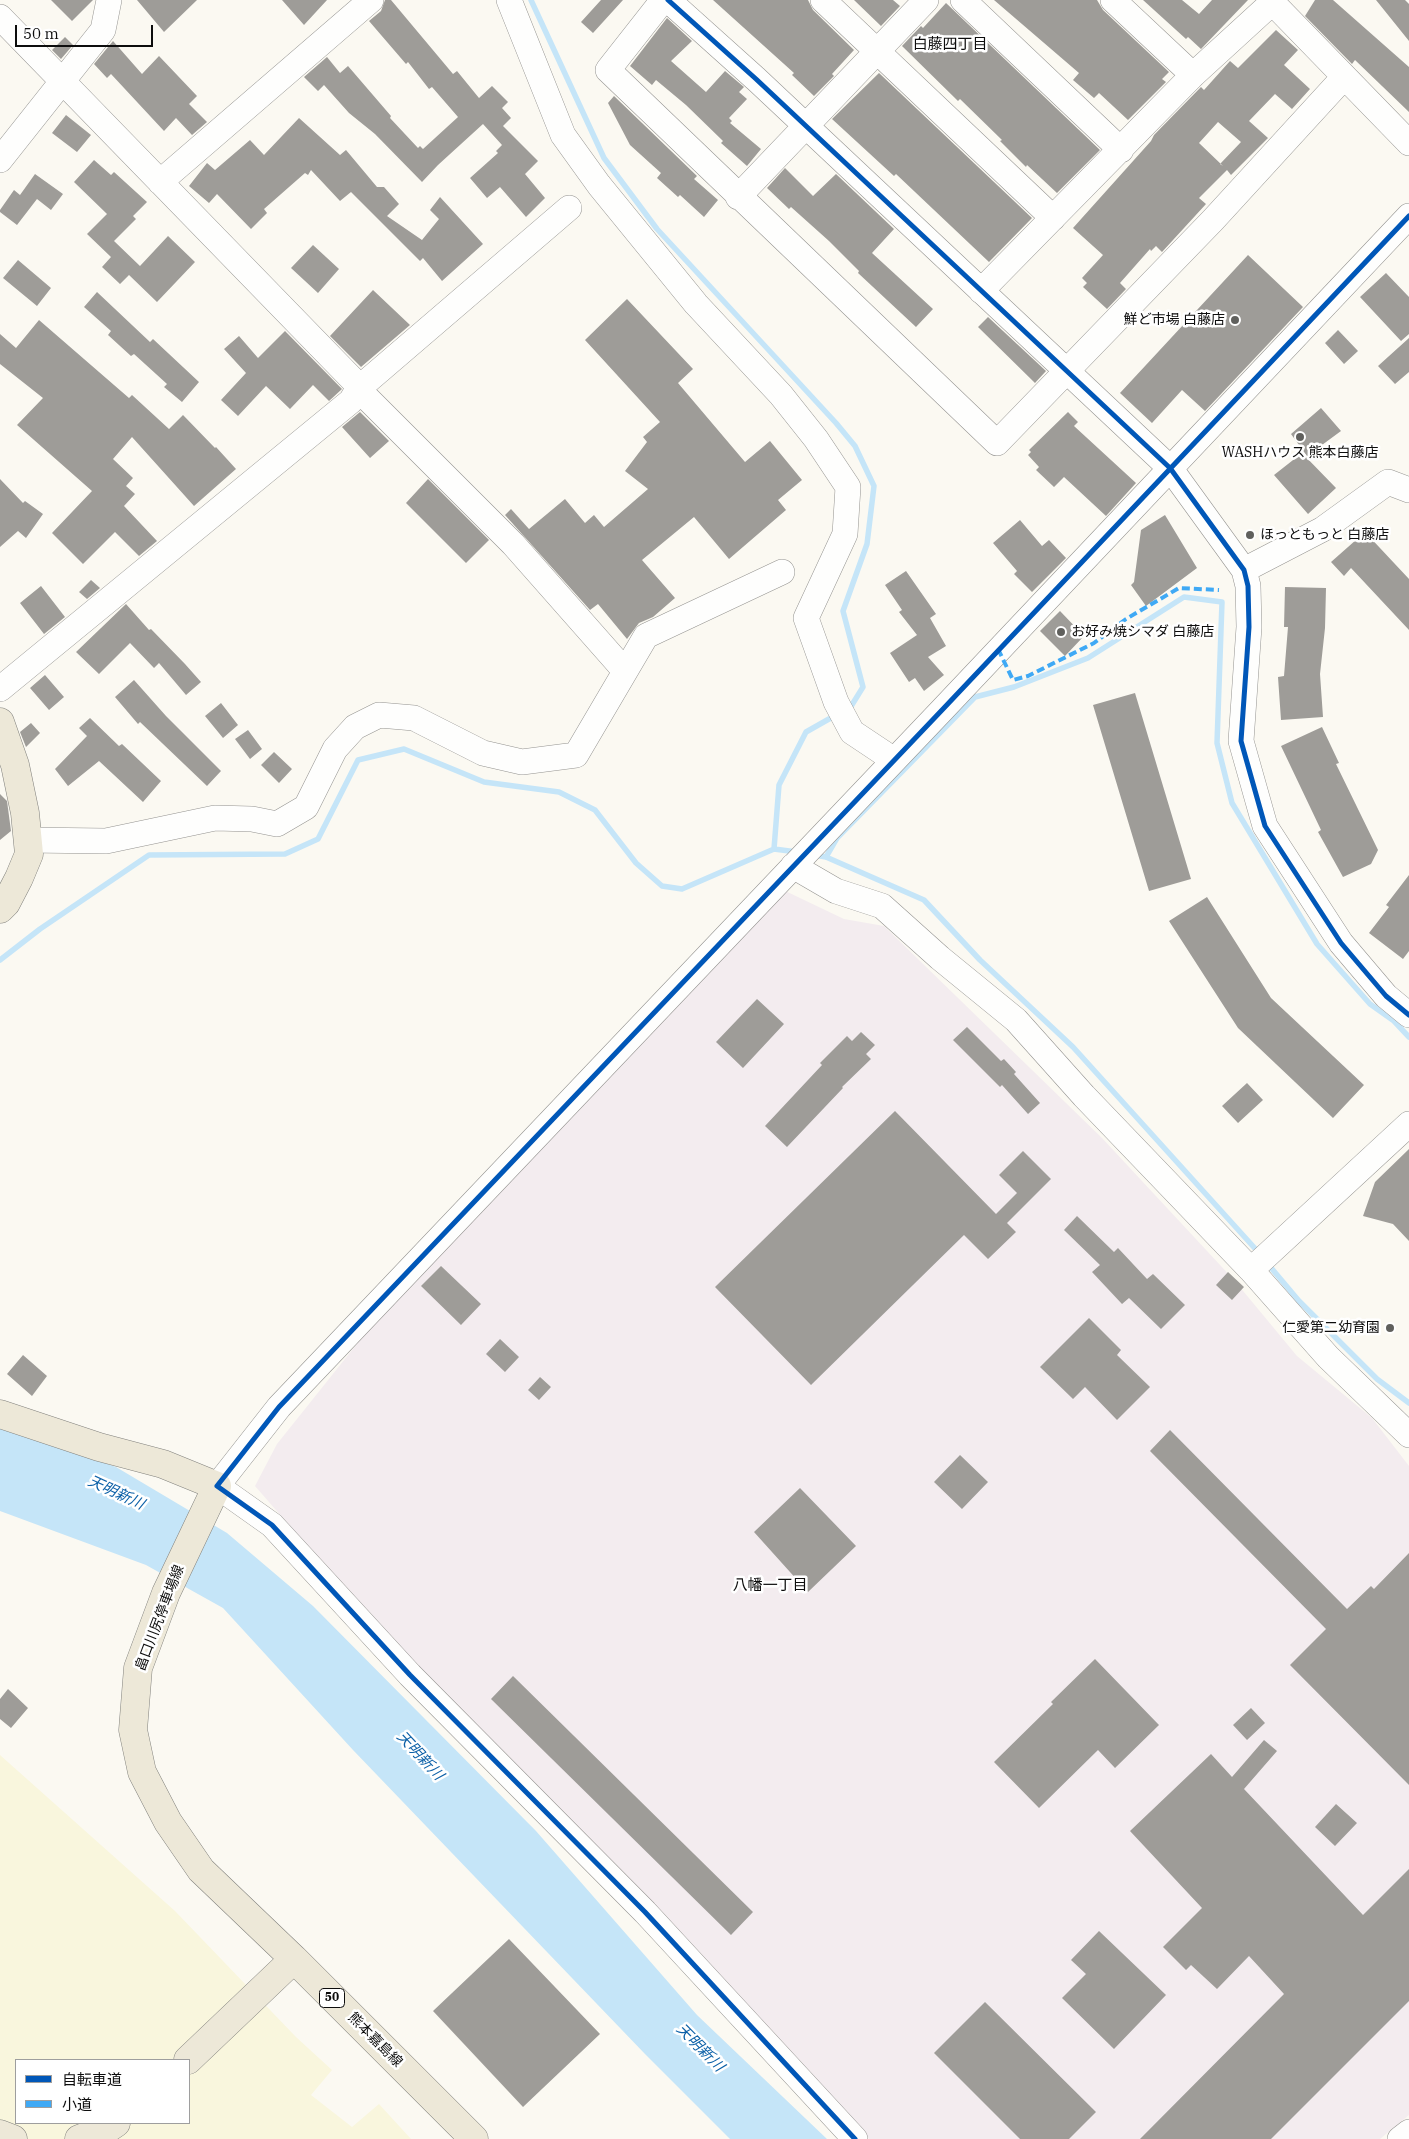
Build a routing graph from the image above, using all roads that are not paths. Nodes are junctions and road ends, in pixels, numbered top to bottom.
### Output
1 (109, 0) edge
2 (371, 0) edge
3 (509, 0) edge
4 (663, 0) edge
5 (668, 0) edge
6 (823, 0) edge
7 (926, 0) edge
8 (963, 0) edge
9 (1113, 0) edge
10 (1273, 1) edge
11 (0, 17) edge
12 (877, 50) junction
13 (1193, 75) junction
14 (1344, 77) junction
15 (63, 82) junction
16 (806, 126) junction
17 (1409, 143) edge
18 (1121, 150) junction
19 (0, 160) edge
20 (160, 182) junction
21 (738, 197) junction
22 (569, 208) dead end
23 (1409, 216) edge
24 (1053, 218) junction
25 (981, 290) junction
26 (1067, 371) junction
27 (358, 389) junction
28 (1170, 468) junction
29 (1409, 490) edge
30 (1244, 570) junction
31 (782, 572) dead end
32 (625, 671) junction
33 (0, 689) edge
34 (0, 722) edge
35 (894, 760) junction
36 (28, 840) junction
37 (793, 866) junction
38 (0, 909) edge
39 (1409, 1015) edge
40 (1409, 1124) edge
41 (1251, 1270) junction
42 (0, 1414) edge
43 (1409, 1435) edge
44 (212, 1497) junction
45 (294, 1960) junction
46 (189, 2059) edge
47 (114, 2124) edge
48 (1409, 2132) edge
49 (0, 2134) edge
50 (13, 2139) edge
51 (79, 2139) edge
52 (474, 2139) edge
53 (855, 2139) edge
54 (1400, 2139) edge

1 - 15 street
2 - 20 street
3 - 35 street
4 - 21 street
5 - 16 street
6 - 12 street
7 - 12 street
8 - 18 street
9 - 13 street
10 - 13 street
10 - 14 street
11 - 15 street
12 - 16 street
12 - 24 street
13 - 18 street
14 - 17 street
14 - 26 street
15 - 19 street
15 - 20 street
16 - 21 street
16 - 25 street
18 - 24 street
20 - 27 street
21 - 26 street
22 - 27 street
23 - 28 street
24 - 25 street
25 - 26 street
26 - 28 street
27 - 32 street
27 - 33 street
28 - 30 street
28 - 35 street
29 - 30 street
30 - 39 street
31 - 32 street
32 - 36 street
34 - 36 main road
35 - 37 street
36 - 38 main road
37 - 41 street
37 - 44 street
40 - 41 street
41 - 43 street
42 - 44 main road
44 - 45 main road, 畠口川尻停車場線
44 - 53 street
45 - 46 main road
45 - 52 main road, 熊本嘉島線 / 50
47 - 51 main road
48 - 54 street
49 - 50 main road

